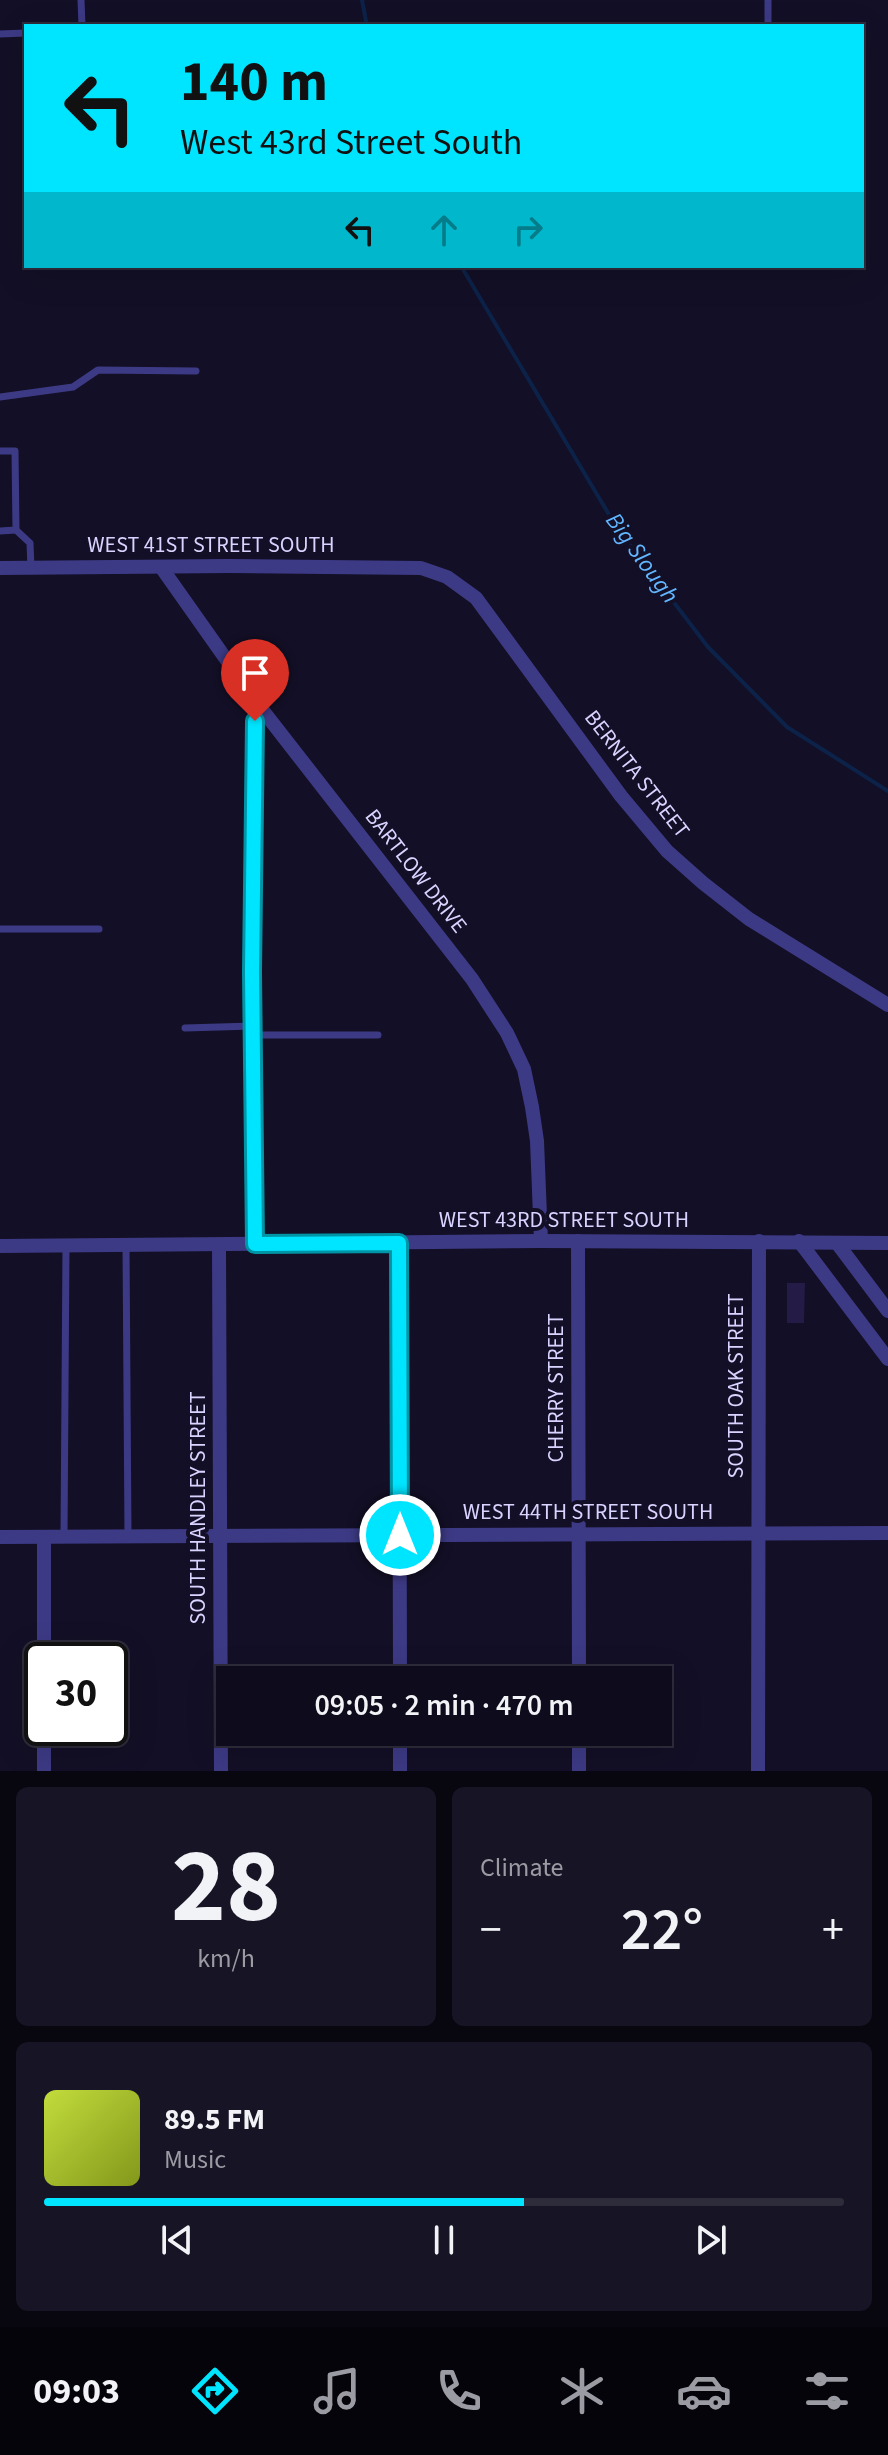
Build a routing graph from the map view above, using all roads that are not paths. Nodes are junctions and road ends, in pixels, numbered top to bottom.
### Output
1 (81, 0) edge
2 (768, 0) edge
3 (82, 24) edge
4 (768, 24) edge
5 (24, 33) edge
6 (0, 34) edge
7 (196, 371) dead end
8 (0, 397) edge
9 (0, 451) edge
10 (16, 530) junction
11 (0, 531) edge
12 (161, 567) junction
13 (0, 568) edge
14 (31, 568) junction
15 (421, 568) joint
16 (257, 703) junction
17 (0, 929) edge
18 (99, 929) dead end
19 (888, 1005) edge
20 (185, 1028) dead end
21 (253, 1031) junction
22 (378, 1035) dead end
23 (541, 1241) junction
24 (578, 1241) junction
25 (759, 1241) junction
26 (799, 1241) junction
27 (399, 1243) junction
28 (837, 1243) junction
29 (888, 1243) edge
30 (255, 1244) junction
31 (126, 1245) junction
32 (219, 1245) junction
33 (0, 1246) edge
34 (66, 1246) junction
35 (888, 1311) edge
36 (888, 1359) edge
37 (757, 1533) junction
38 (888, 1533) edge
39 (578, 1534) junction
40 (400, 1535) junction
41 (221, 1536) junction
42 (0, 1537) edge
43 (44, 1537) junction
44 (64, 1537) junction
45 (128, 1537) junction
46 (44, 1642) edge
47 (400, 1666) edge
48 (579, 1666) edge
49 (44, 1746) edge
50 (400, 1746) edge
51 (579, 1746) edge
52 (44, 1771) edge
53 (221, 1771) edge
54 (400, 1771) edge
55 (579, 1771) edge
56 (758, 1771) edge

1 - 3 lane
2 - 4 lane
5 - 6 lane
7 - 8 lane
9 - 10 lane
10 - 11 lane
10 - 14 lane
12 - 14 street, WEST 41ST STREET SOUTH
12 - 15 street, WEST 41ST STREET SOUTH
12 - 16 street, BARTLOW DRIVE
13 - 14 street, WEST 41ST STREET SOUTH
15 - 19 street, BERNITA STREET
16 - 21 street
16 - 23 street, BARTLOW DRIVE
17 - 18 lane
20 - 21 lane
21 - 22 lane
21 - 30 street
23 - 24 street, WEST 43RD STREET SOUTH
23 - 27 street, WEST 43RD STREET SOUTH
24 - 25 street, WEST 43RD STREET SOUTH
24 - 39 street, CHERRY STREET
25 - 26 street, WEST 43RD STREET SOUTH
25 - 37 street, SOUTH OAK STREET
26 - 28 street, WEST 43RD STREET SOUTH
26 - 36 street
27 - 30 street, WEST 43RD STREET SOUTH
27 - 40 street
28 - 29 street, WEST 43RD STREET SOUTH
28 - 35 street
30 - 32 street, WEST 43RD STREET SOUTH
31 - 32 street, WEST 43RD STREET SOUTH
31 - 34 street, WEST 43RD STREET SOUTH
31 - 45 lane
32 - 41 street, SOUTH HANDLEY STREET
33 - 34 street, WEST 43RD STREET SOUTH
34 - 44 lane
37 - 38 street, WEST 44TH STREET SOUTH
37 - 39 street, WEST 44TH STREET SOUTH
37 - 56 street, SOUTH OAK STREET
39 - 40 street, WEST 44TH STREET SOUTH
39 - 48 street, CHERRY STREET
40 - 41 street, WEST 44TH STREET SOUTH
40 - 47 street
41 - 45 street, WEST 44TH STREET SOUTH
41 - 53 street, SOUTH HANDLEY STREET
42 - 43 street, WEST 44TH STREET SOUTH
43 - 44 street, WEST 44TH STREET SOUTH
43 - 46 street
44 - 45 street, WEST 44TH STREET SOUTH
49 - 52 street
50 - 54 street
51 - 55 street

